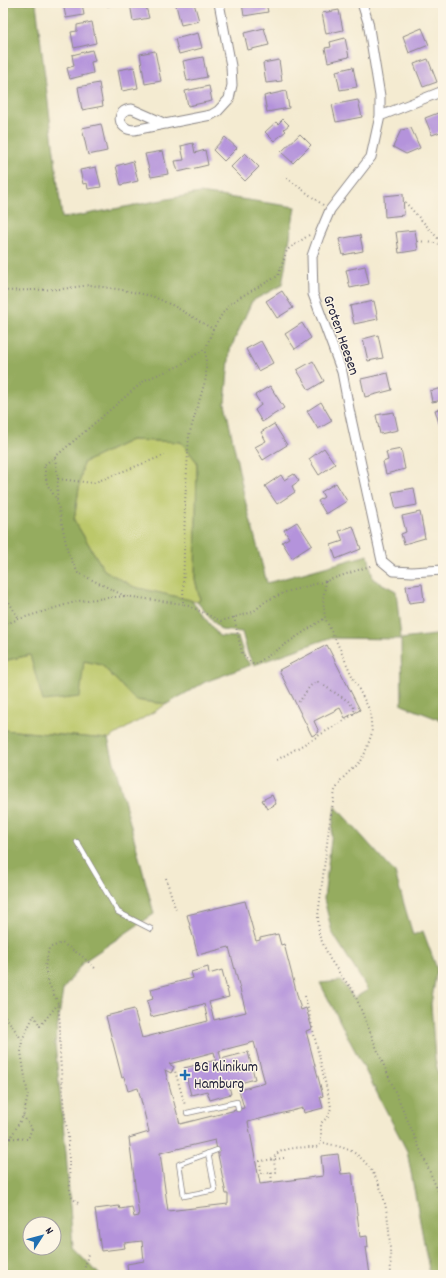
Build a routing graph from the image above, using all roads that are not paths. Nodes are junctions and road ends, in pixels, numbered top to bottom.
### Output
1 (219, 3) edge
2 (362, 3) edge
3 (443, 91) edge
4 (380, 116) junction
5 (166, 124) dead end
6 (443, 570) edge
7 (77, 842) dead end
8 (151, 929) dead end
9 (238, 1109) dead end
10 (187, 1113) road end
11 (217, 1150) dead end
12 (208, 1153) junction

1 - 5 street
2 - 4 street, Groten Heesen
3 - 4 street
4 - 6 street, Groten Heesen
7 - 8 lane
9 - 10 lane
11 - 12 lane
12 - 12 lane

